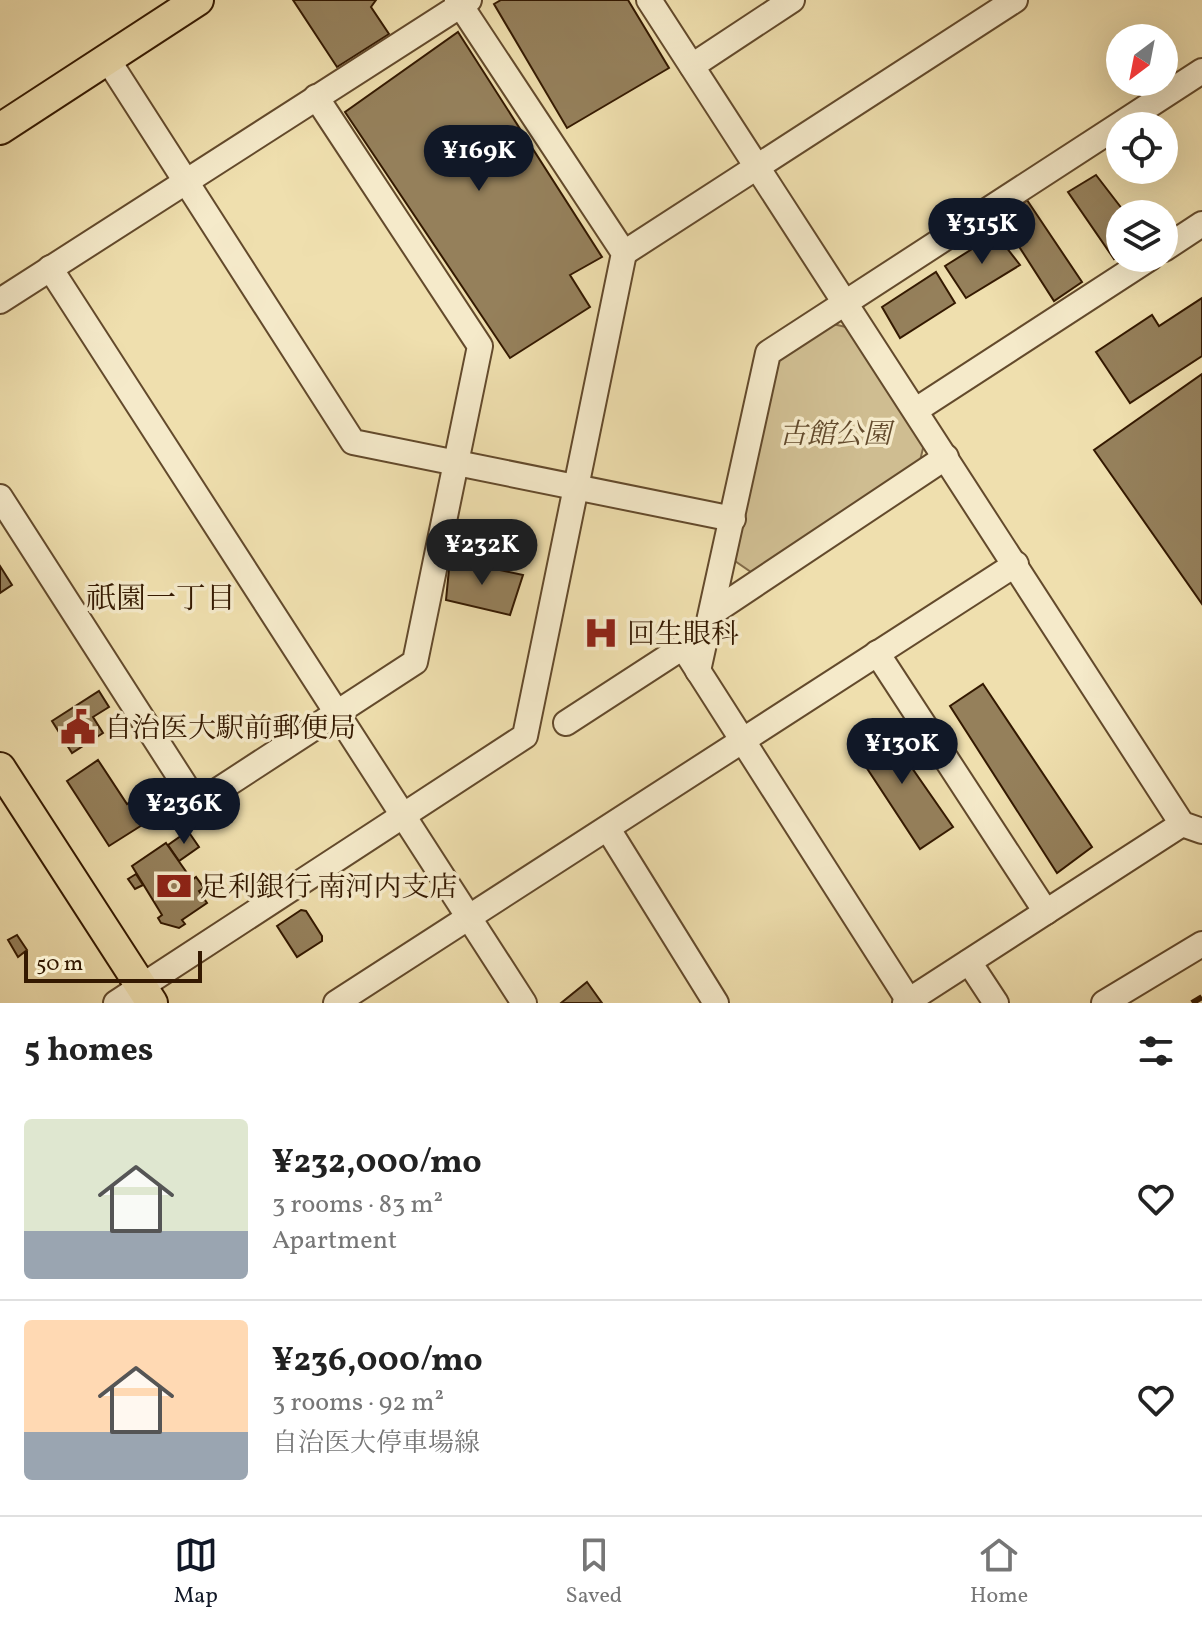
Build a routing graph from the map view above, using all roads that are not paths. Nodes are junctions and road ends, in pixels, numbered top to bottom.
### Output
1 (198, 0) edge
2 (649, 0) edge
3 (792, 0) edge
4 (1015, 0) edge
5 (462, 2) edge
6 (108, 60) junction
7 (692, 66) junction
8 (1202, 71) edge
9 (316, 97) junction
10 (0, 129) edge
11 (758, 167) junction
12 (185, 183) junction
13 (1202, 224) edge
14 (1178, 240) edge
15 (624, 253) junction
16 (50, 268) junction
17 (1128, 272) edge
18 (0, 301) edge
19 (846, 302) junction
20 (916, 410) junction
21 (946, 457) junction
22 (455, 465) junction
23 (575, 488) junction
24 (0, 497) edge
25 (733, 519) junction
26 (1016, 564) junction
27 (712, 613) junction
28 (877, 653) junction
29 (698, 671) junction
30 (337, 713) junction
31 (566, 723) dead end
32 (741, 741) junction
33 (0, 768) edge
34 (403, 816) junction
35 (1192, 828) edge
36 (608, 829) junction
37 (1046, 912) junction
38 (468, 917) junction
39 (1202, 944) edge
40 (969, 962) junction
41 (146, 995) edge
42 (907, 1002) edge
43 (116, 1003) edge
44 (336, 1003) edge
45 (524, 1003) edge
46 (716, 1003) edge
47 (996, 1003) edge
48 (1104, 1003) edge

1 - 6 main road
2 - 7 street
3 - 7 street
4 - 11 street
5 - 9 street
5 - 15 street
6 - 10 main road
6 - 12 street
7 - 11 street
8 - 19 street
9 - 12 street
9 - 22 street
11 - 15 street
11 - 19 street
12 - 16 street
12 - 22 street
13 - 14 street
15 - 23 street
16 - 18 street
16 - 30 street
17 - 20 street
19 - 20 street
19 - 25 street
20 - 21 street
21 - 26 street
21 - 27 street
22 - 23 street
22 - 30 street
23 - 25 street
23 - 34 street
24 - 30 street
25 - 27 street
26 - 28 street
26 - 35 street
27 - 29 street
28 - 32 street
28 - 37 street
29 - 31 street
29 - 32 street
30 - 34 street
32 - 36 street
32 - 42 street
33 - 41 main road
34 - 38 street
34 - 41 street
35 - 37 street
36 - 38 street
36 - 46 street
37 - 40 street
38 - 44 street
38 - 45 street
39 - 48 street
40 - 42 street
40 - 47 street
41 - 43 street

